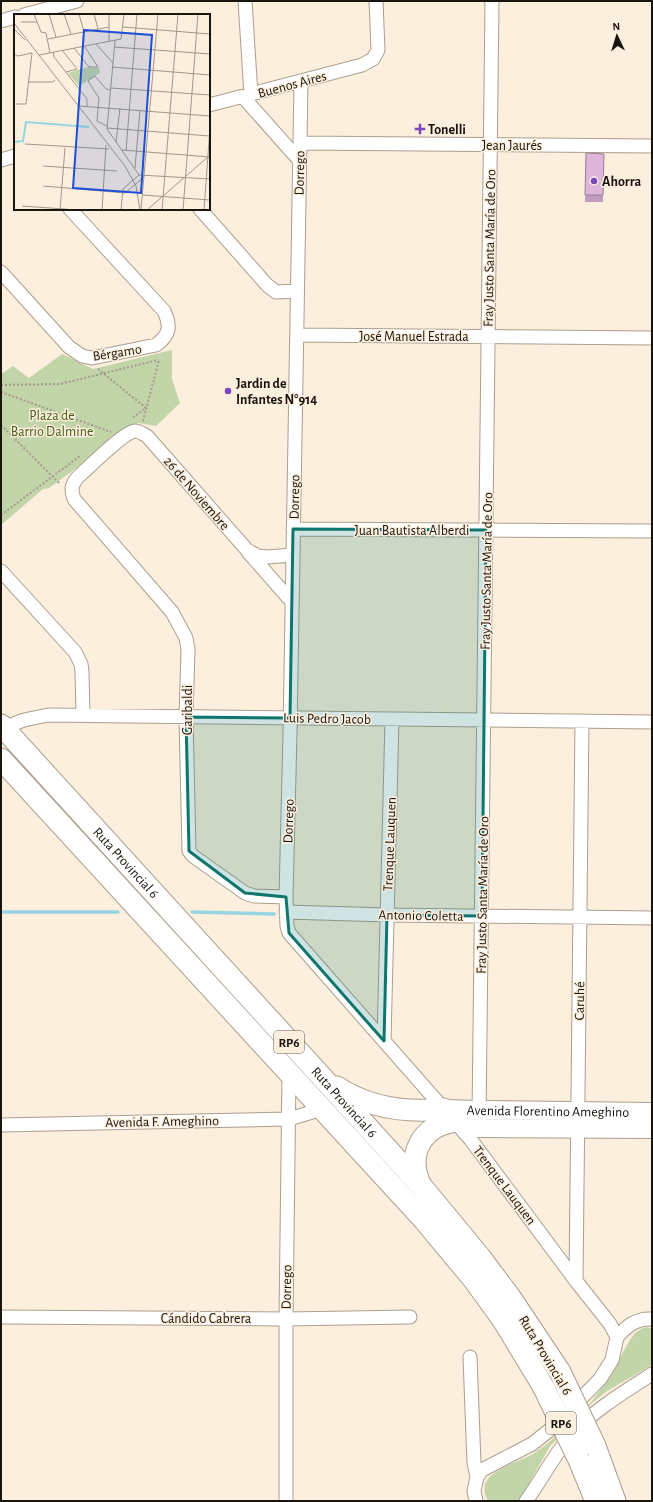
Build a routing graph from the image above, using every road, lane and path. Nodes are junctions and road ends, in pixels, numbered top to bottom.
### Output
1 (76, 1) edge
2 (245, 1) edge
3 (376, 1) edge
4 (492, 1) edge
5 (28, 14) edge
6 (14, 17) edge
7 (1, 21) edge
8 (301, 82) junction
9 (247, 96) junction
10 (210, 105) edge
11 (300, 143) junction
12 (491, 145) junction
13 (652, 146) edge
14 (14, 156) edge
15 (1, 160) edge
16 (300, 161) junction
17 (71, 210) edge
18 (201, 210) edge
19 (1, 272) edge
20 (297, 291) junction
21 (297, 335) junction
22 (488, 337) junction
23 (652, 338) edge
24 (164, 339) junction
25 (82, 356) junction
26 (158, 360) junction
27 (104, 374) junction
28 (1, 385) edge
29 (1, 392) edge
30 (146, 408) junction
31 (1, 425) edge
32 (143, 434) junction
33 (106, 437) dead end
34 (82, 454) dead end
35 (53, 476) junction
36 (74, 499) junction
37 (1, 515) edge
38 (293, 529) junction
39 (486, 530) junction
40 (652, 531) edge
41 (246, 550) junction
42 (292, 555) junction
43 (1, 571) edge
44 (292, 602) junction
45 (83, 716) junction
46 (186, 717) junction
47 (290, 718) junction
48 (392, 719) junction
49 (484, 720) junction
50 (582, 721) junction
51 (652, 722) edge
52 (2, 726) edge
53 (1, 759) edge
54 (286, 897) junction
55 (286, 912) junction
56 (387, 915) junction
57 (482, 916) junction
58 (580, 917) junction
59 (652, 918) edge
60 (384, 1041) junction
61 (289, 1074) junction
62 (320, 1076) junction
63 (322, 1109) junction
64 (652, 1112) edge
65 (449, 1115) junction
66 (289, 1119) junction
67 (578, 1120) junction
68 (1, 1125) edge
69 (476, 1126) junction
70 (652, 1129) edge
71 (423, 1188) junction
72 (576, 1281) junction
73 (1, 1317) edge
74 (410, 1317) dead end
75 (286, 1319) junction
76 (652, 1319) edge
77 (617, 1337) junction
78 (470, 1356) dead end
79 (652, 1374) edge
80 (477, 1478) junction
81 (286, 1501) edge
82 (476, 1501) edge
83 (526, 1501) edge
84 (596, 1501) edge
85 (616, 1501) edge

1 - 5 street
2 - 9 street
3 - 8 street, Buenos Aires
4 - 12 street, Fray Justo Santa María de Oro
6 - 7 street
8 - 9 street, Buenos Aires
8 - 11 street, Dorrego
9 - 10 street, Buenos Aires
9 - 16 street
11 - 12 street, Jean Jaurés
11 - 16 street, Dorrego
12 - 13 street, Jean Jaurés
12 - 22 street, Fray Justo Santa María de Oro
14 - 15 street
16 - 20 street, Dorrego
17 - 24 street
18 - 20 street
19 - 25 street, Bérgamo
20 - 21 street, Dorrego
21 - 22 street, José Manuel Estrada
21 - 38 street, Dorrego
22 - 23 street, José Manuel Estrada
22 - 39 street, Fray Justo Santa María de Oro
24 - 25 street, Bérgamo
24 - 26 path
25 - 27 path
26 - 27 path
26 - 30 path
27 - 28 path
27 - 30 path
29 - 33 path
30 - 32 path
31 - 35 path
32 - 36 street
32 - 41 street, 26 de Noviembre
34 - 35 path
35 - 36 path
35 - 37 path
36 - 46 street, Garibaldi
38 - 39 street, Juan Bautista Alberdi
38 - 42 street, Dorrego
39 - 40 street, Juan Bautista Alberdi
39 - 49 street, Fray Justo Santa María de Oro
41 - 42 street, 26 de Noviembre
41 - 44 street, 26 de Noviembre
42 - 44 street, Dorrego
43 - 45 street
44 - 47 street, Dorrego
45 - 46 street, Luis Pedro Jacob
45 - 52 street, Luis Pedro Jacob
46 - 47 street, Luis Pedro Jacob
46 - 54 street, Garibaldi
47 - 48 street, Luis Pedro Jacob
47 - 54 street, Dorrego
48 - 49 street, Luis Pedro Jacob
48 - 56 street, Trenque Lauquen
49 - 50 street, Luis Pedro Jacob
49 - 57 street, Fray Justo Santa María de Oro
50 - 51 street, Luis Pedro Jacob
50 - 58 street, Caruhé
52 - 62 highway, Ruta Provincial 6 / RP6
53 - 61 highway, Ruta Provincial 6 / RP6
54 - 55 street, Dorrego
55 - 56 street, Antonio Coletta
55 - 60 street, Trenque Lauquen
56 - 57 street, Antonio Coletta
56 - 60 street, Trenque Lauquen
57 - 58 street, Antonio Coletta
57 - 69 street, Fray Justo Santa María de Oro
58 - 59 street, Antonio Coletta
58 - 67 street, Caruhé
60 - 65 street, Trenque Lauquen
61 - 63 highway, Ruta Provincial 6 / RP6
61 - 66 street, Dorrego
62 - 65 highway
62 - 71 highway, Ruta Provincial 6 / RP6
63 - 66 street, Avenida F. Ameghino
63 - 84 highway, Ruta Provincial 6 / RP6, bridge
64 - 67 main road, Avenida Florentino Ameghino
65 - 69 main road, Avenida Florentino Ameghino
65 - 69 street, Trenque Lauquen
65 - 71 highway
66 - 68 street, Avenida F. Ameghino
66 - 75 street, Dorrego
67 - 69 main road, Avenida Florentino Ameghino
67 - 70 main road, Avenida Florentino Ameghino
67 - 72 street, Caruhé
69 - 72 street, Trenque Lauquen
71 - 85 highway, Ruta Provincial 6 / RP6, bridge
72 - 77 street, Trenque Lauquen
73 - 75 street, Cándido Cabrera
74 - 75 street, Cándido Cabrera
75 - 81 street, Dorrego
76 - 77 street
77 - 80 street
78 - 80 street
79 - 83 street
80 - 82 street

